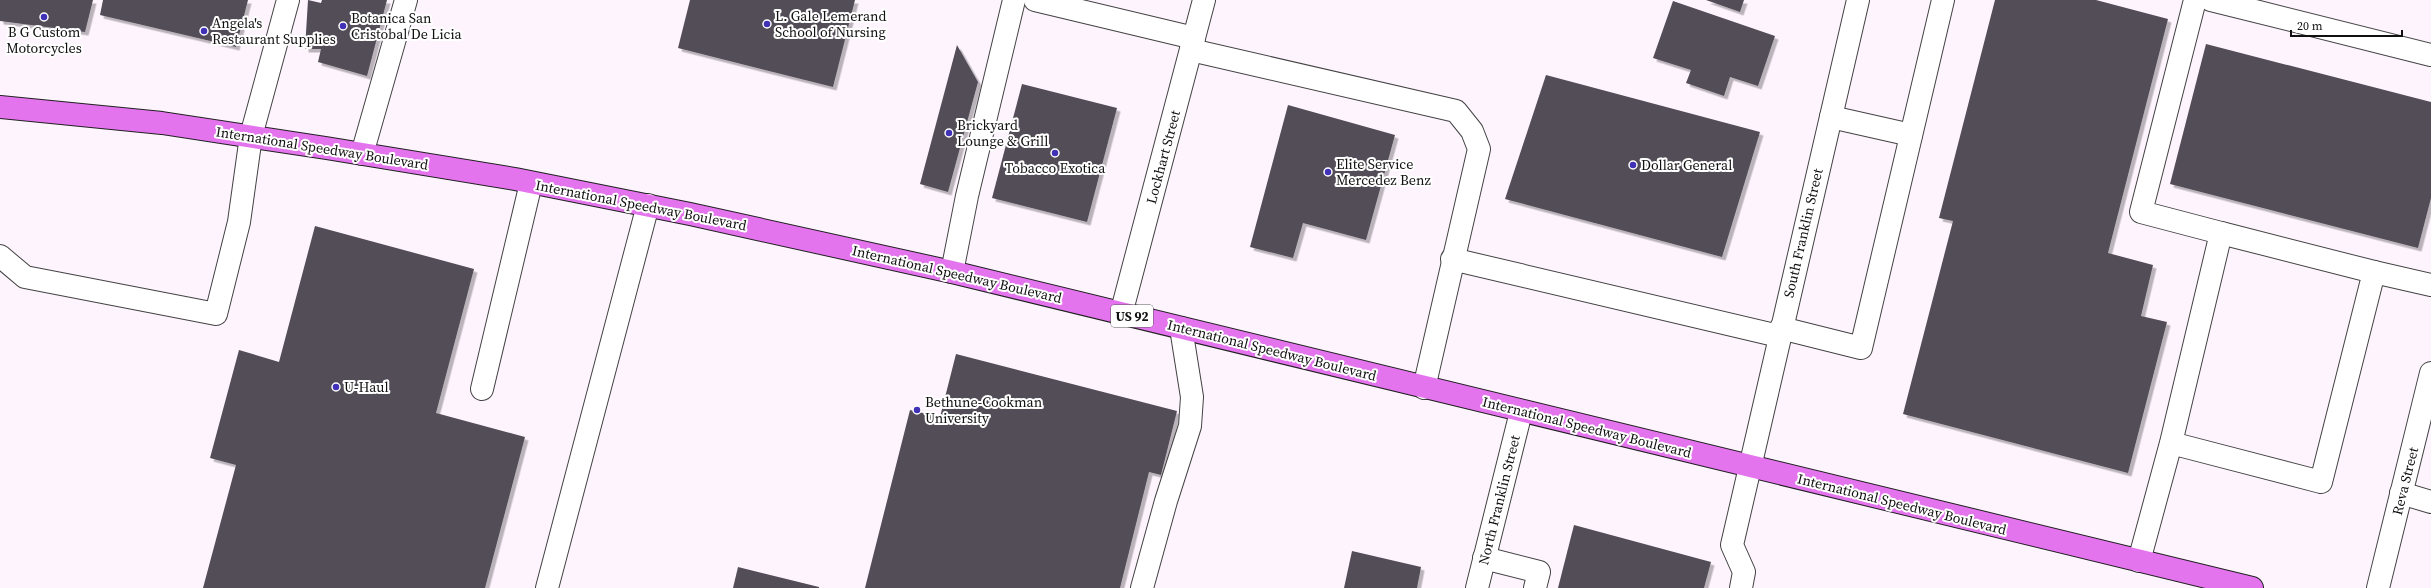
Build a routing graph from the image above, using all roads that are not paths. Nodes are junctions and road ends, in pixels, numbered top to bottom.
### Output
1 (288, 0) edge
2 (406, 0) edge
3 (1014, 0) edge
4 (1035, 0) edge
5 (1204, 0) edge
6 (1858, 0) edge
7 (1943, 0) edge
8 (2195, 0) edge
9 (2211, 0) edge
10 (1193, 44) junction
11 (2431, 55) edge
12 (0, 107) edge
13 (1831, 117) junction
14 (1911, 134) junction
15 (251, 136) junction
16 (362, 154) junction
17 (531, 183) junction
18 (648, 205) junction
19 (2221, 233) junction
20 (0, 258) edge
21 (1452, 258) junction
22 (952, 272) junction
23 (2374, 272) junction
24 (2431, 285) edge
25 (1121, 314) junction
26 (1181, 328) junction
27 (1780, 332) junction
28 (2431, 373) edge
29 (1424, 388) junction
30 (482, 389) dead end
31 (1521, 412) junction
32 (2171, 443) junction
33 (1748, 467) junction
34 (2401, 493) junction
35 (2431, 502) edge
36 (1484, 558) junction
37 (2139, 561) junction
38 (1743, 580) edge
39 (547, 588) edge
40 (1142, 588) edge
41 (1477, 588) edge
42 (1535, 588) edge
43 (2252, 588) edge
44 (2378, 588) edge

1 - 15 street
2 - 16 street
3 - 22 street
4 - 10 street
5 - 10 street, Lockhart Street
6 - 13 street, South Franklin Street
7 - 14 street
8 - 19 street
9 - 11 street
10 - 21 street
10 - 25 street, Lockhart Street
12 - 15 main road, International Speedway Boulevard / US 92
13 - 14 street
13 - 27 street, South Franklin Street
14 - 27 street
15 - 16 main road, International Speedway Boulevard / US 92
15 - 20 street
16 - 17 main road, International Speedway Boulevard / US 92
17 - 18 main road, International Speedway Boulevard / US 92
17 - 30 street
18 - 22 main road, International Speedway Boulevard / US 92
18 - 39 street
19 - 23 street
19 - 32 street
21 - 27 street
21 - 29 street
22 - 25 main road, International Speedway Boulevard / US 92
23 - 24 street
23 - 32 street
25 - 26 main road, International Speedway Boulevard / US 92
26 - 29 main road, International Speedway Boulevard / US 92
26 - 40 street
27 - 33 street, South Franklin Street
28 - 34 street, Reva Street
29 - 31 main road, International Speedway Boulevard / US 92
31 - 33 main road, International Speedway Boulevard / US 92
31 - 36 street, North Franklin Street
32 - 37 street
33 - 37 main road, International Speedway Boulevard / US 92
33 - 38 street, South Franklin Street
34 - 35 street
34 - 44 street, Reva Street
36 - 41 street, North Franklin Street
36 - 42 street
37 - 43 main road, International Speedway Boulevard / US 92

